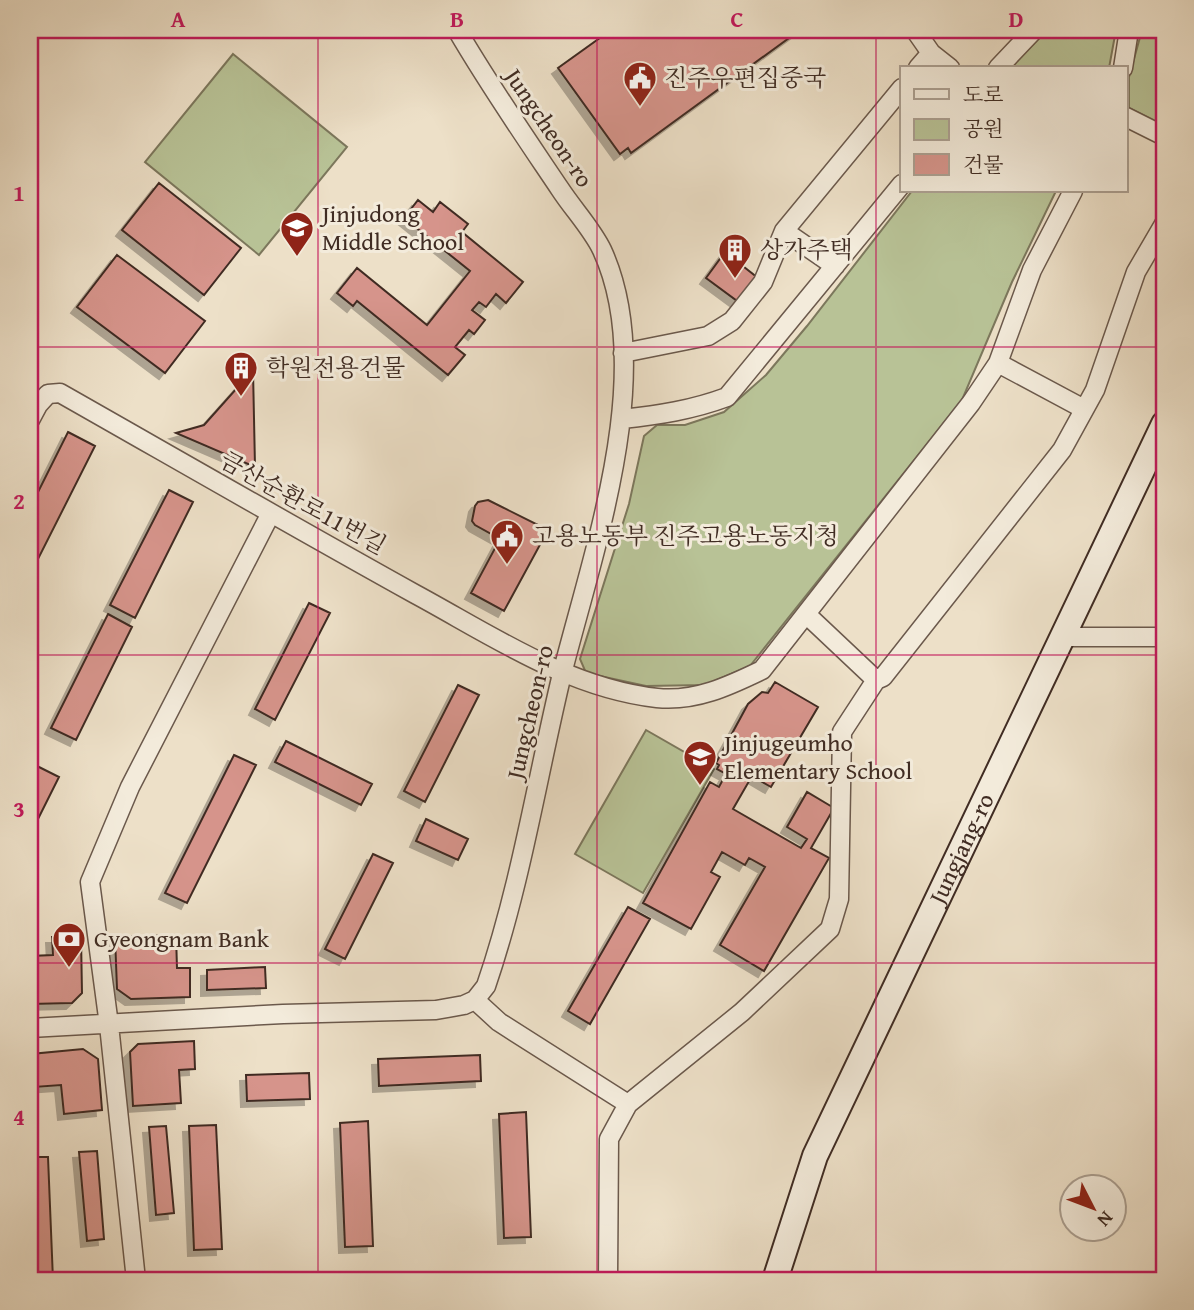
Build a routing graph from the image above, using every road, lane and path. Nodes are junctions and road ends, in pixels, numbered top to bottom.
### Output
1 (457, 30) edge
2 (915, 30) edge
3 (1034, 30) edge
4 (1129, 30) edge
5 (931, 53) junction
6 (920, 66) edge
7 (947, 66) edge
8 (1000, 66) edge
9 (1123, 66) edge
10 (900, 90) edge
11 (1128, 118) edge
12 (1164, 136) edge
13 (900, 186) edge
14 (1072, 192) edge
15 (1164, 224) edge
16 (784, 230) junction
17 (835, 267) junction
18 (623, 353) junction
19 (998, 363) junction
20 (1084, 409) junction
21 (622, 419) junction
22 (30, 420) edge
23 (1164, 424) edge
24 (271, 513) junction
25 (806, 614) junction
26 (1061, 637) junction
27 (1164, 637) edge
28 (562, 674) junction
29 (876, 680) junction
30 (475, 1000) junction
31 (109, 1024) junction
32 (30, 1028) edge
33 (628, 1104) junction
34 (136, 1280) edge
35 (608, 1280) edge
36 (775, 1280) edge

1 - 18 street, Jungcheon-ro
2 - 5 street
3 - 8 street
4 - 9 street
5 - 6 street
5 - 7 street
10 - 16 street
11 - 12 street
13 - 17 street
14 - 19 street, 금산순환로11번길
15 - 20 street
16 - 17 street
16 - 18 street
17 - 21 street
18 - 21 street, Jungcheon-ro
19 - 20 street
19 - 25 street, 금산순환로11번길
20 - 29 street
21 - 28 street, Jungcheon-ro
22 - 24 street, 금산순환로11번길
23 - 26 street, Jungjang-ro
24 - 28 street, 금산순환로11번길
24 - 31 street
25 - 28 street, 금산순환로11번길
25 - 29 street
26 - 27 street
26 - 36 street, Jungjang-ro
28 - 30 street, Jungcheon-ro
29 - 33 street
30 - 31 street
30 - 33 street
31 - 32 street
31 - 34 street
33 - 35 street

